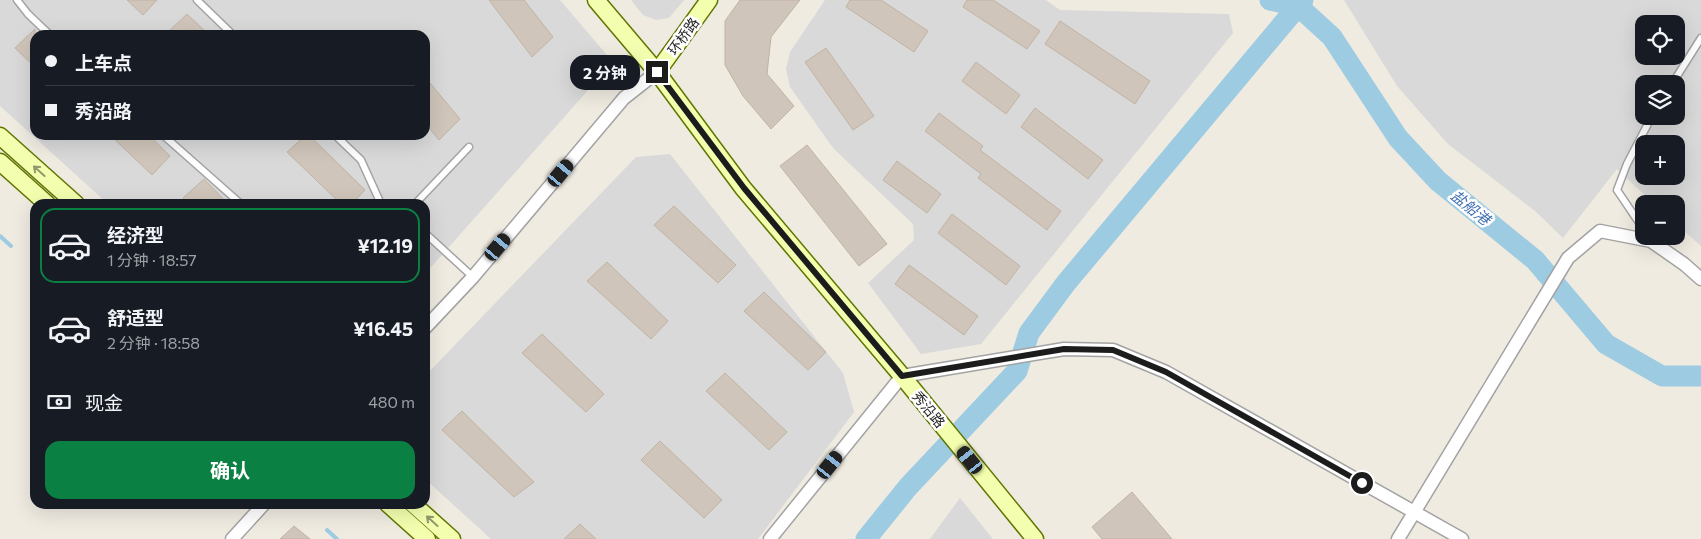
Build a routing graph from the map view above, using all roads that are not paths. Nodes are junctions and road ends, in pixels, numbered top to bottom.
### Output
1 (17, 0) edge
2 (197, 0) edge
3 (596, 0) edge
4 (708, 0) edge
5 (45, 30) edge
6 (228, 30) edge
7 (1701, 38) edge
8 (657, 72) junction
9 (1678, 75) edge
10 (1647, 125) edge
11 (0, 136) edge
12 (169, 140) edge
13 (340, 140) edge
14 (470, 147) dead end
15 (0, 162) edge
16 (41, 199) edge
17 (70, 199) edge
18 (234, 199) edge
19 (379, 199) edge
20 (420, 199) edge
21 (1635, 218) edge
22 (1635, 235) edge
23 (430, 238) edge
24 (1659, 245) edge
25 (473, 277) junction
26 (1701, 279) edge
27 (430, 323) edge
28 (902, 376) junction
29 (259, 509) edge
30 (394, 509) edge
31 (419, 509) edge
32 (1412, 512) junction
33 (232, 539) edge
34 (427, 539) edge
35 (452, 539) edge
36 (770, 539) edge
37 (1035, 539) edge
38 (1398, 539) edge
39 (1462, 539) edge

1 - 5 lane
2 - 6 lane
3 - 8 main road, 秀沿路
4 - 8 main road, 环桥路
7 - 9 lane
8 - 25 street
8 - 28 main road, 秀沿路
10 - 21 lane
17 -> 11 main road
12 - 18 lane
13 - 19 lane
14 - 20 lane
15 - 16 main road
22 - 32 street
23 - 25 lane
24 - 26 street
25 - 27 street
28 - 32 street
28 - 36 street
28 - 37 main road, 秀沿路
29 - 33 street
30 - 34 main road
35 -> 31 main road
32 - 38 street
32 - 39 street

